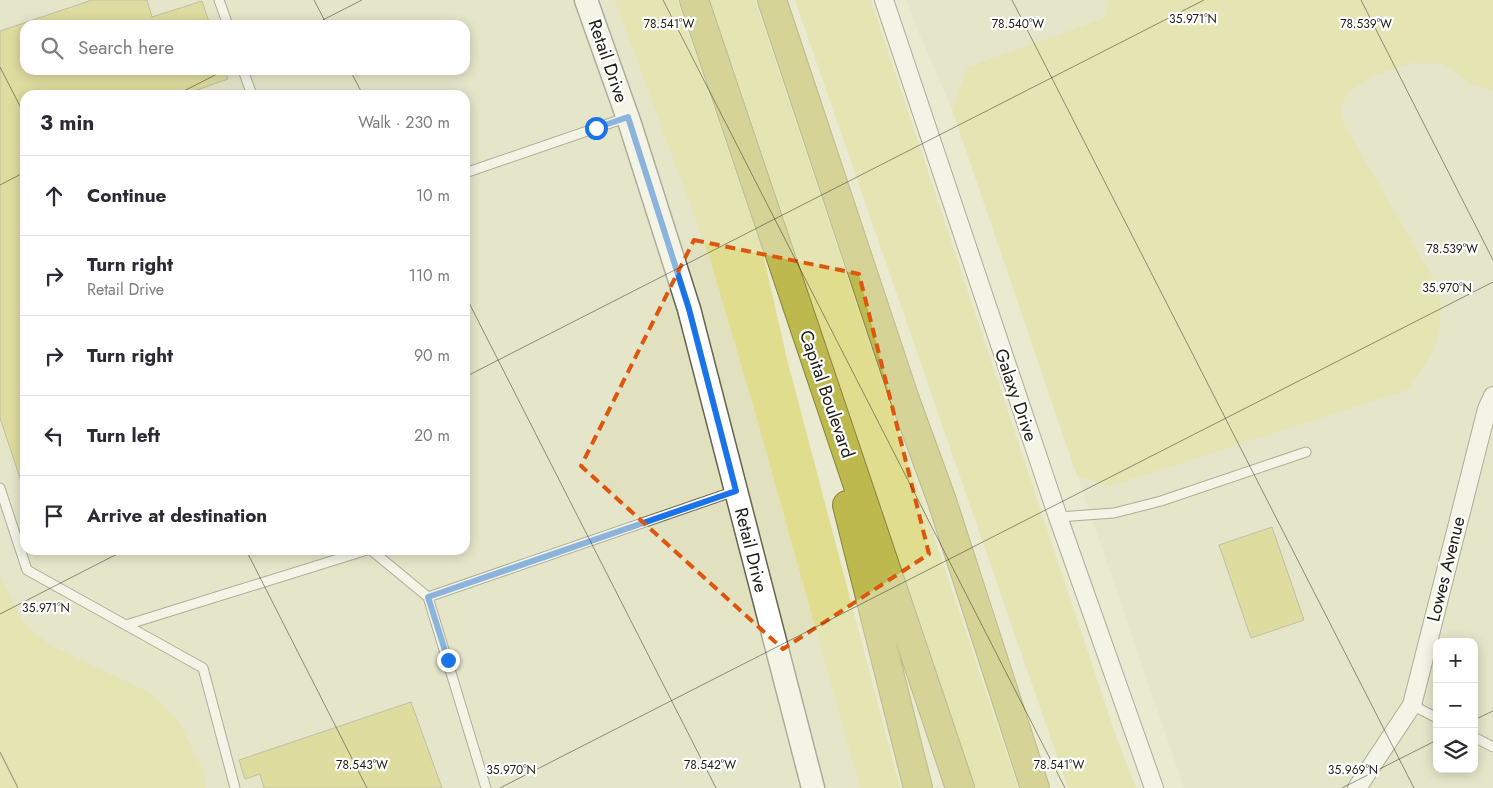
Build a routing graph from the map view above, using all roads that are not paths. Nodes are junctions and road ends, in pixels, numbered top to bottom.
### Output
1 (220, 0) edge
2 (586, 0) edge
3 (694, 0) edge
4 (772, 0) edge
5 (884, 0) edge
6 (226, 20) edge
7 (245, 75) edge
8 (250, 90) edge
9 (628, 117) junction
10 (470, 170) edge
11 (800, 315) junction
12 (1491, 406) edge
13 (1306, 452) dead end
14 (0, 488) edge
15 (736, 491) junction
16 (942, 501) junction
17 (1058, 517) junction
18 (20, 549) edge
19 (22, 555) edge
20 (353, 555) edge
21 (375, 555) edge
22 (428, 597) junction
23 (126, 625) junction
24 (1412, 705) junction
25 (1433, 716) edge
26 (1478, 739) edge
27 (1493, 746) edge
28 (235, 788) edge
29 (486, 788) edge
30 (813, 788) edge
31 (918, 788) edge
32 (960, 788) edge
33 (1035, 788) edge
34 (1052, 788) edge
35 (1154, 788) edge
36 (1357, 788) edge

1 - 6 lane
2 - 9 street, Retail Drive
3 - 11 highway, Capital Boulevard
4 - 16 highway
5 - 17 street, Galaxy Drive
7 - 8 lane
9 - 10 lane
9 - 15 street, Retail Drive
11 - 31 highway
11 - 32 highway, Capital Boulevard
12 - 24 street, Lowes Avenue
13 - 17 lane
14 - 18 lane
15 - 22 lane
15 - 30 street, Retail Drive
16 - 33 highway
16 - 34 highway
17 - 35 street, Galaxy Drive
19 - 23 lane
20 - 23 lane
21 - 22 lane
22 - 29 lane
23 - 28 lane
24 - 25 lane
24 - 36 street, Lowes Avenue
26 - 27 lane

